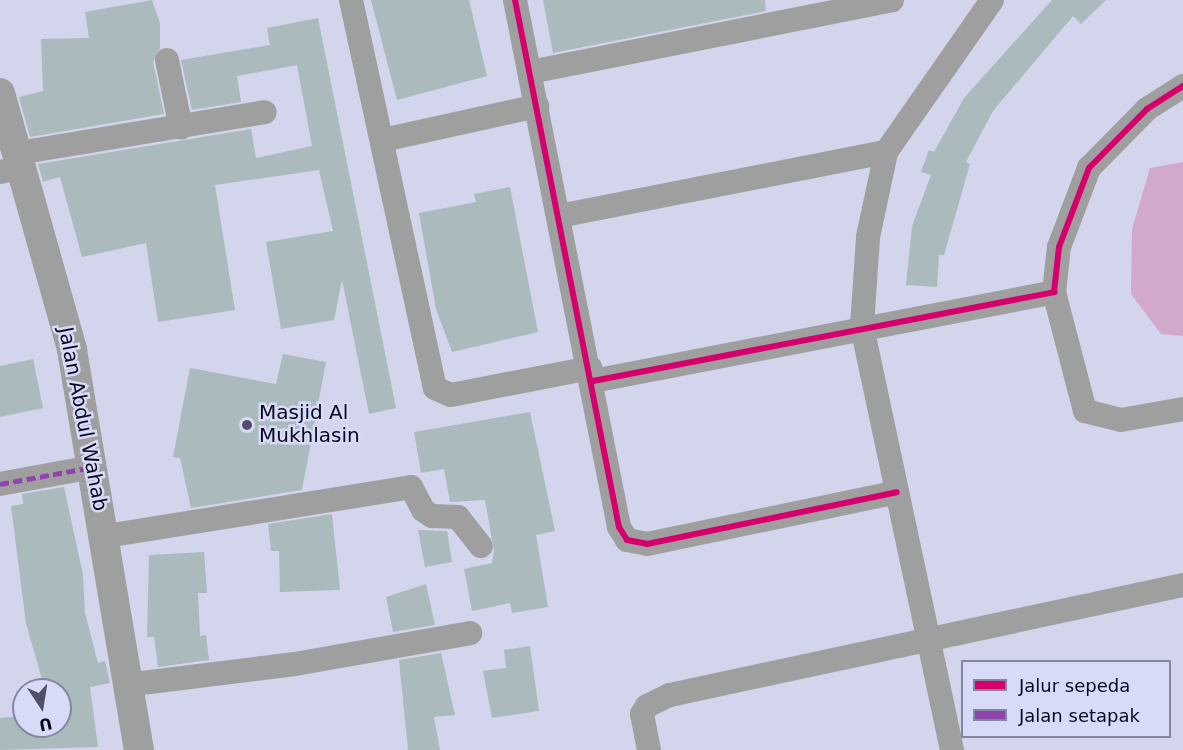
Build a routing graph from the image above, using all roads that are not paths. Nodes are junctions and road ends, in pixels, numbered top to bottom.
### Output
1 (351, 0) edge
2 (515, 0) edge
3 (892, 0) edge
4 (992, 0) edge
5 (167, 60) dead end
6 (530, 72) junction
7 (1183, 86) edge
8 (0, 93) edge
9 (537, 106) junction
10 (265, 112) dead end
11 (181, 128) junction
12 (383, 140) junction
13 (886, 152) junction
14 (13, 164) edge
15 (559, 216) junction
16 (1054, 292) junction
17 (862, 326) junction
18 (591, 374) junction
19 (1183, 409) edge
20 (93, 467) junction
21 (0, 484) edge
22 (897, 492) junction
23 (105, 536) junction
24 (481, 546) dead end
25 (1183, 585) edge
26 (471, 633) dead end
27 (928, 638) junction
28 (126, 685) junction
29 (139, 750) edge
30 (649, 750) edge
31 (952, 750) edge

1 - 12 street
2 - 6 street
3 - 6 street
4 - 13 street
5 - 11 street
6 - 9 street
7 - 16 street
8 - 14 street, Jalan Abdul Wahab
9 - 12 street
9 - 15 street
10 - 11 street
11 - 14 street
12 - 18 street
13 - 15 street
13 - 17 street
14 - 20 street, Jalan Abdul Wahab
15 - 18 street
16 - 17 street
16 - 19 street
17 - 18 street
17 - 22 street
18 - 22 street
20 - 21 street
20 - 23 street, Jalan Abdul Wahab
22 - 27 street
23 - 24 street
23 - 28 street, Jalan Abdul Wahab
25 - 27 street
26 - 28 street
27 - 30 street
27 - 31 street
28 - 29 street, Jalan Abdul Wahab

